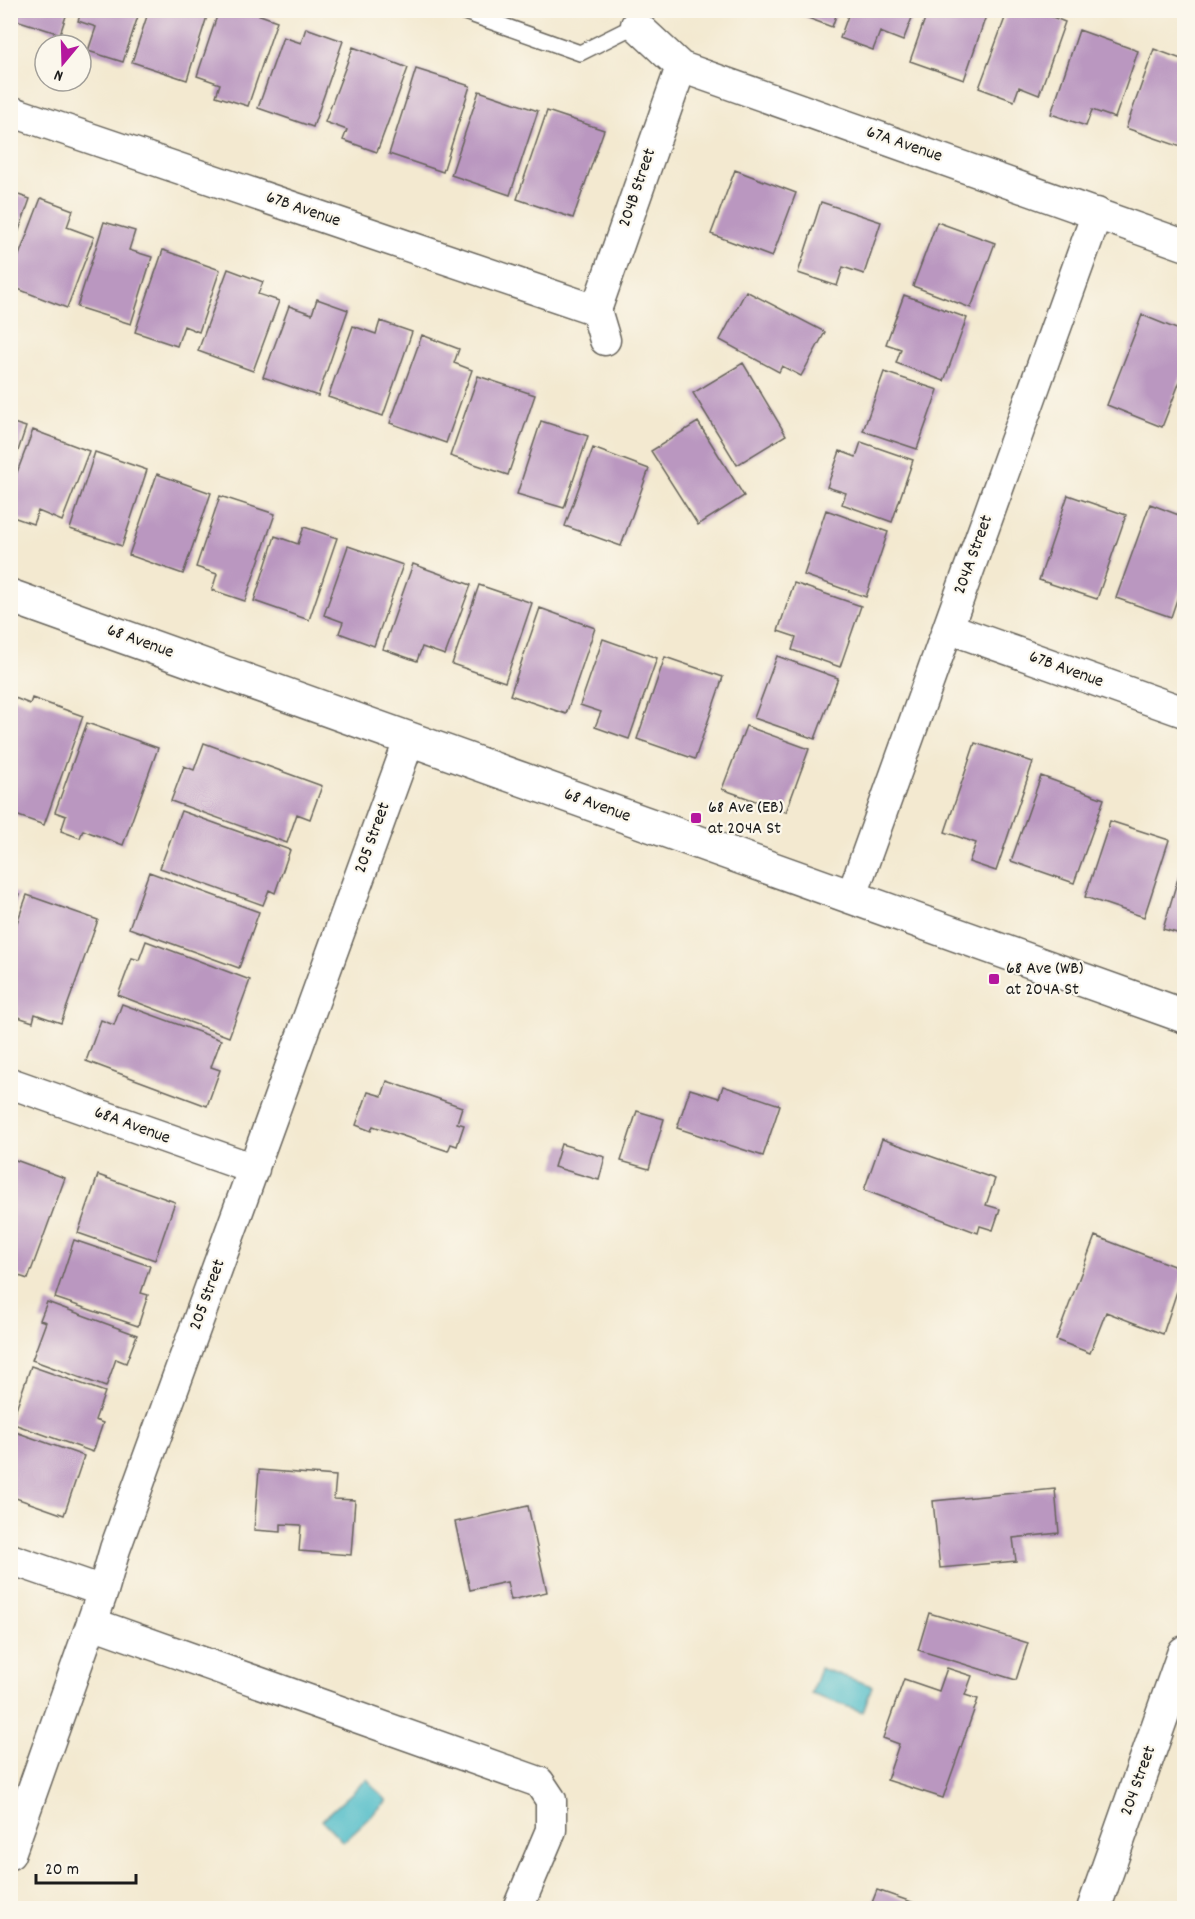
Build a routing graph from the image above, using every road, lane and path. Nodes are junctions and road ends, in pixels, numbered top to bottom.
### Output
1 (459, 10) edge
2 (636, 25) joint
3 (681, 67) junction
4 (10, 111) edge
5 (1097, 213) junction
6 (1185, 245) edge
7 (596, 310) junction
8 (605, 340) dead end
9 (10, 596) edge
10 (948, 628) junction
11 (1185, 712) edge
12 (410, 738) junction
13 (851, 897) junction
14 (1185, 1016) edge
15 (10, 1083) edge
16 (254, 1169) junction
17 (10, 1559) edge
18 (103, 1591) junction
19 (92, 1623) junction
20 (1185, 1653) edge
21 (10, 1854) edge
22 (518, 1908) edge
23 (1094, 1908) edge

1 - 2 lane
2 - 3 street, 67A Avenue
3 - 5 street, 67A Avenue
3 - 7 street, 204B Street
4 - 7 street, 67B Avenue
5 - 6 street, 67A Avenue
5 - 10 street, 204A Street
7 - 8 street
9 - 12 street, 68 Avenue
10 - 11 street, 67B Avenue
10 - 13 street, 204A Street
12 - 13 street, 68 Avenue
12 - 16 street, 205 Street
13 - 14 street, 68 Avenue
15 - 16 street, 68A Avenue
16 - 18 street, 205 Street
17 - 18 street
18 - 19 street, 205 Street
19 - 21 street, 205 Street
19 - 22 street
20 - 23 street, 204 Street

